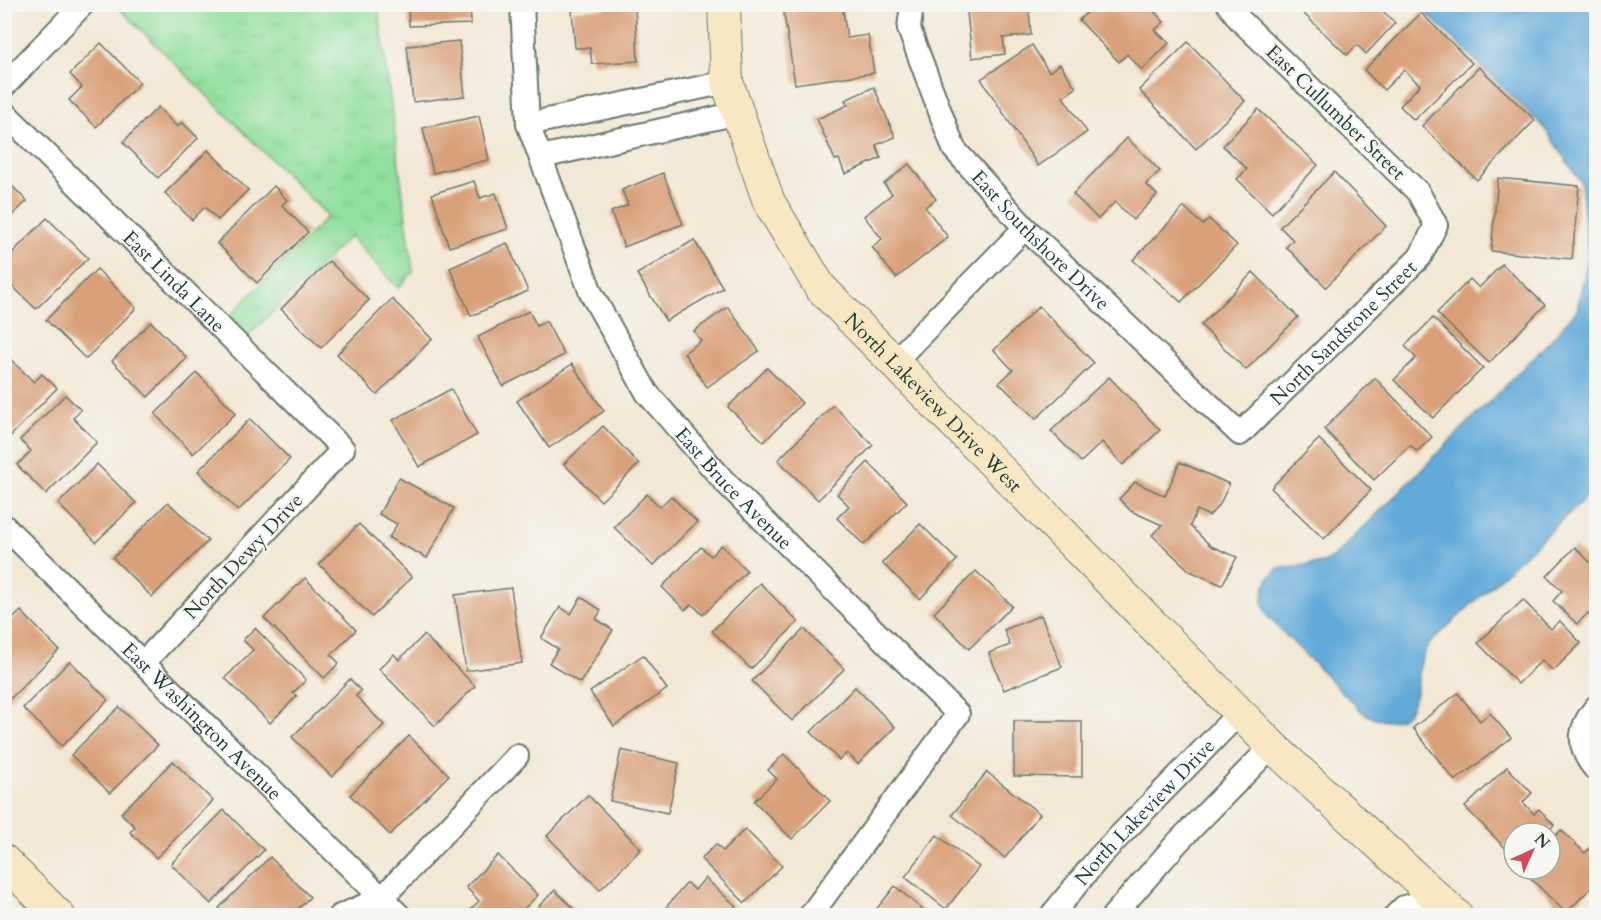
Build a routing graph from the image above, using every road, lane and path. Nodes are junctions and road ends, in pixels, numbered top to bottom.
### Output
1 (82, 4) edge
2 (522, 4) edge
3 (724, 4) edge
4 (912, 4) edge
5 (1228, 4) edge
6 (726, 82) junction
7 (4, 86) edge
8 (4, 112) edge
9 (738, 113) junction
10 (528, 124) junction
11 (541, 157) junction
12 (1436, 225) joint
13 (1025, 228) junction
14 (894, 363) junction
15 (1240, 434) joint
16 (343, 449) joint
17 (4, 526) edge
18 (143, 663) junction
19 (1596, 707) edge
20 (1240, 712) junction
21 (1267, 740) junction
22 (517, 756) dead end
23 (1596, 770) edge
24 (4, 861) edge
25 (380, 907) edge
26 (1444, 910) edge
27 (59, 915) edge
28 (340, 915) edge
29 (400, 915) edge
30 (810, 915) edge
31 (1051, 915) edge
32 (1113, 915) edge
33 (1395, 915) edge

1 - 7 street
2 - 10 street, East Bruce Avenue
3 - 6 street, North Lakeview Drive West
4 - 13 street, East Southshore Drive
5 - 12 street, East Cullumber Street
6 - 9 street, North Lakeview Drive West
6 - 10 street
8 - 16 street, East Linda Lane
9 - 11 street
9 - 14 street, North Lakeview Drive West
10 - 11 street, East Bruce Avenue
11 - 30 street, East Bruce Avenue
12 - 15 street, North Sandstone Street
13 - 14 street
13 - 15 street, East Southshore Drive
14 - 20 street, North Lakeview Drive West
16 - 18 street, North Dewy Drive
17 - 18 street, East Washington Avenue
18 - 25 street, East Washington Avenue
19 - 23 street
20 - 21 street, North Lakeview Drive West
20 - 31 street, North Lakeview Drive
21 - 26 street, North Lakeview Drive West
21 - 32 street
22 - 25 street
24 - 27 street
25 - 28 street
25 - 29 street, East Washington Avenue
26 - 33 street

